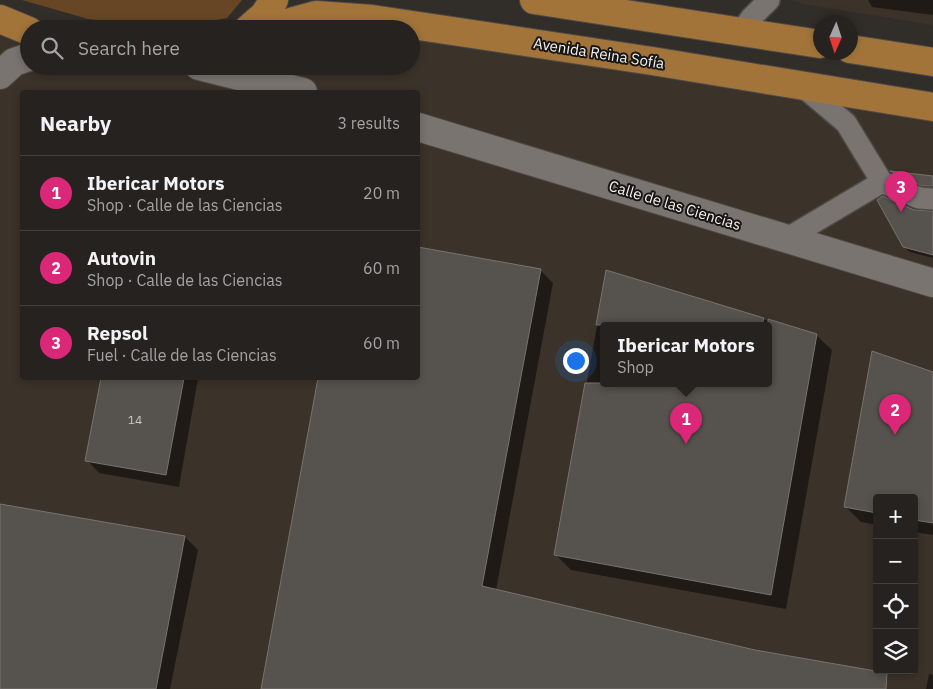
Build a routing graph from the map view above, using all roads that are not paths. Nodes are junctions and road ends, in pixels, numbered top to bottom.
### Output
1 (274, 0) edge
2 (534, 0) edge
3 (769, 0) edge
4 (0, 20) edge
5 (258, 20) edge
6 (298, 20) edge
7 (378, 20) edge
8 (420, 26) edge
9 (20, 28) edge
10 (742, 32) junction
11 (813, 43) edge
12 (858, 50) edge
13 (20, 60) edge
14 (933, 62) edge
15 (0, 75) edge
16 (235, 75) edge
17 (801, 85) junction
18 (295, 90) edge
19 (933, 106) edge
20 (420, 128) edge
21 (882, 182) junction
22 (933, 199) edge
23 (786, 239) junction
24 (933, 283) edge

1 - 5 main road
2 - 10 main road
3 - 10 lane
4 - 9 main road
6 - 7 main road, Avenida Reina Sofía
8 - 17 main road, Avenida Reina Sofía
10 - 11 main road
12 - 14 main road
13 - 15 street
16 - 18 street
17 - 19 main road, Avenida Reina Sofía
17 - 21 lane
20 - 23 street, Calle de las Ciencias
21 - 22 lane
21 - 23 lane
23 - 24 street, Calle de las Ciencias

